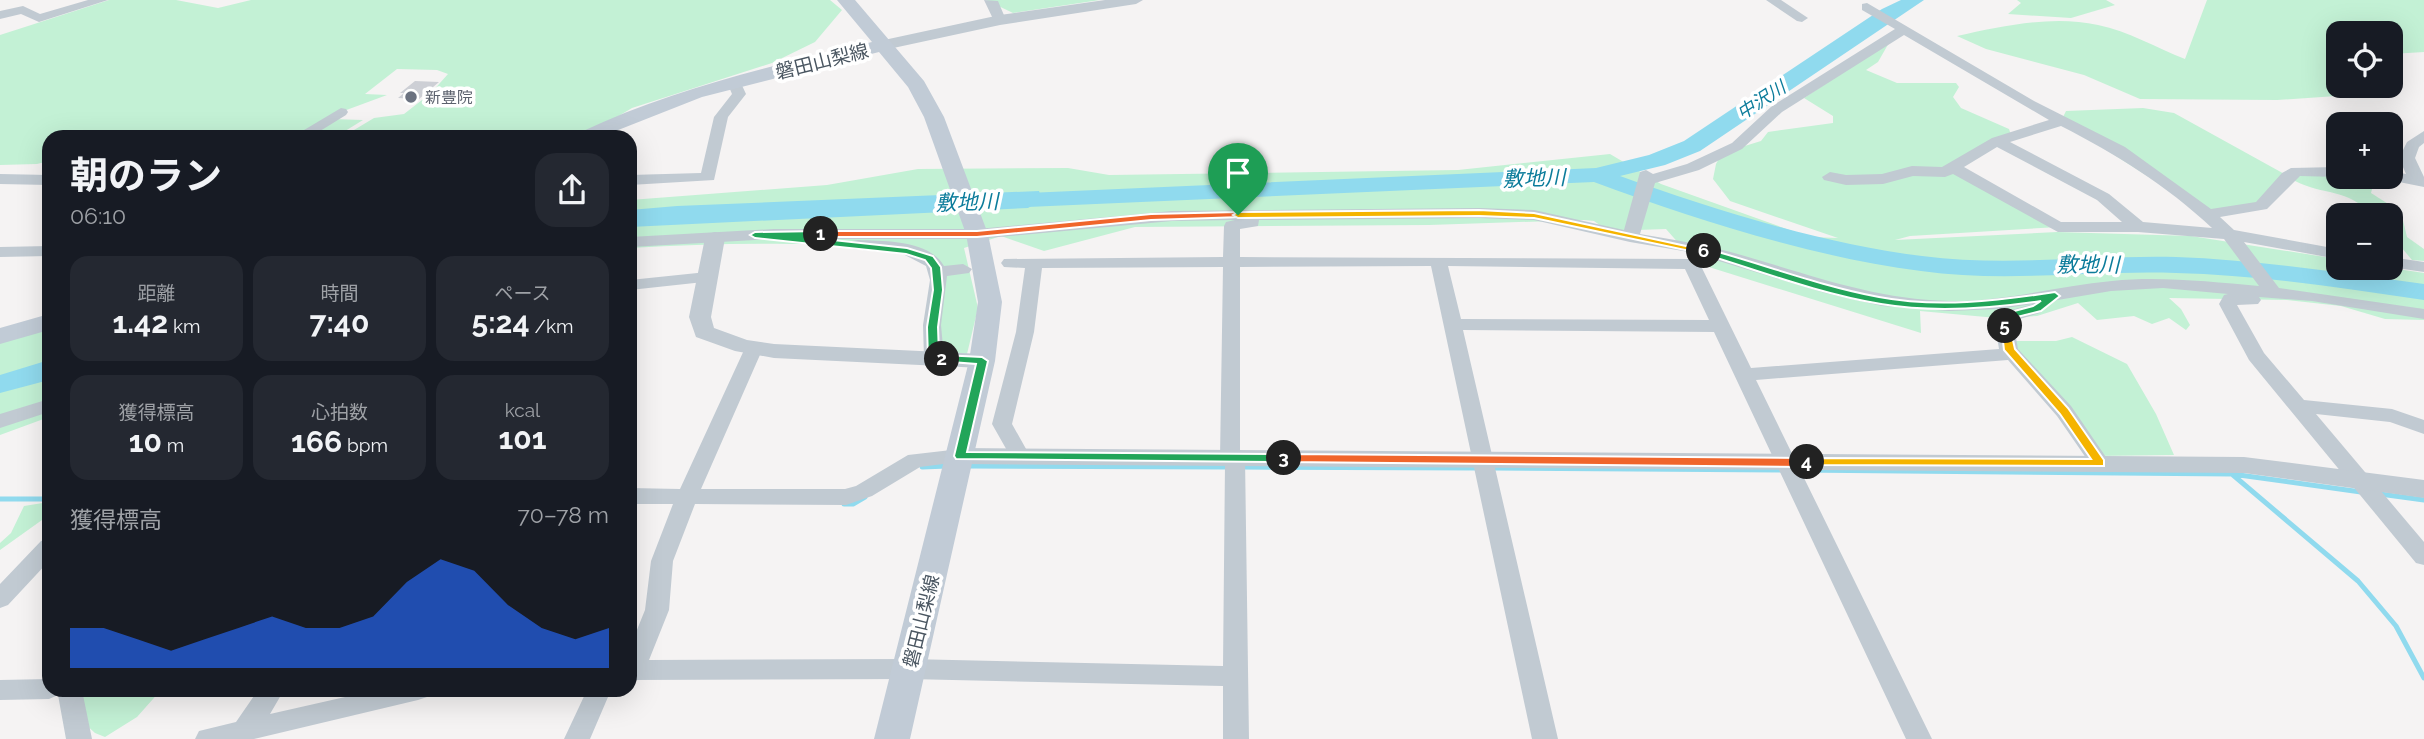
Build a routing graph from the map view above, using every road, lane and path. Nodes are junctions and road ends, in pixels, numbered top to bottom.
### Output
1 (102, 0) edge
2 (846, 0) edge
3 (990, 0) edge
4 (1136, 0) edge
5 (1772, 0) edge
6 (1882, 0) edge
7 (0, 15) edge
8 (1802, 18) dead end
9 (1000, 20) junction
10 (1902, 27) junction
11 (884, 45) junction
12 (734, 82) junction
13 (341, 112) dead end
14 (2061, 121) junction
15 (312, 130) edge
16 (601, 130) edge
17 (2424, 135) edge
18 (1997, 141) junction
19 (1951, 166) junction
20 (2326, 172) edge
21 (1830, 177) dead end
22 (1650, 178) joint
23 (0, 179) edge
24 (42, 180) edge
25 (637, 180) edge
26 (2419, 180) edge
27 (2207, 214) junction
28 (1291, 215) junction
29 (2138, 227) junction
30 (976, 232) junction
31 (755, 235) junction
32 (1630, 235) junction
33 (2232, 237) junction
34 (715, 238) junction
35 (637, 242) edge
36 (42, 251) edge
37 (0, 252) edge
38 (2326, 252) edge
39 (1438, 261) junction
40 (1232, 262) junction
41 (1010, 263) dead end
42 (1034, 263) junction
43 (2403, 264) edge
44 (2424, 267) edge
45 (963, 269) dead end
46 (937, 272) junction
47 (707, 277) junction
48 (637, 284) edge
49 (2271, 289) junction
50 (2055, 296) junction
51 (2333, 301) junction
52 (2424, 314) edge
53 (42, 324) edge
54 (1452, 324) junction
55 (1720, 326) junction
56 (0, 336) edge
57 (754, 348) junction
58 (2013, 354) junction
59 (934, 358) junction
60 (982, 361) junction
61 (1744, 375) junction
62 (2297, 406) junction
63 (42, 407) edge
64 (0, 421) edge
65 (2424, 427) edge
66 (960, 456) junction
67 (1020, 456) junction
68 (1233, 458) junction
69 (1483, 459) junction
70 (1785, 462) junction
71 (2100, 463) junction
72 (2360, 480) junction
73 (2424, 489) edge
74 (637, 496) edge
75 (688, 496) junction
76 (42, 554) edge
77 (2424, 557) edge
78 (0, 599) edge
79 (637, 656) edge
80 (637, 670) edge
81 (909, 670) junction
82 (1236, 676) junction
83 (42, 689) edge
84 (0, 690) edge
85 (71, 697) edge
86 (267, 697) edge
87 (390, 697) edge
88 (596, 697) edge
89 (242, 734) edge
90 (79, 739) edge
91 (208, 739) edge
92 (577, 739) edge
93 (892, 739) edge
94 (1236, 739) edge
95 (1545, 739) edge
96 (1919, 739) edge

1 - 7 street
2 - 11 main road
3 - 9 street
4 - 9 street
5 - 8 street
6 - 10 street
9 - 11 street
10 - 14 street
10 - 22 street
11 - 12 main road, 磐田山梨線
11 - 30 main road, 磐田山梨線
12 - 16 main road, 磐田山梨線
12 - 25 street
13 - 15 street
14 - 18 street
14 - 27 street
17 - 26 street
18 - 19 street
18 - 29 street
19 - 21 street
19 - 29 street
20 - 27 street
22 - 32 street
23 - 24 street
27 - 33 street
28 - 30 street
28 - 32 street
28 - 40 street
29 - 33 street
30 - 31 street
30 - 60 main road, 磐田山梨線
31 - 34 street
31 - 46 street
32 - 50 street
33 - 38 street
33 - 49 street
34 - 35 street
34 - 47 street
36 - 37 street
39 - 40 street
39 - 54 street
39 - 55 street
40 - 42 street
40 - 68 street
41 - 42 street
42 - 67 street
43 - 44 street
45 - 46 street
46 - 59 street
47 - 48 street
47 - 57 street
49 - 50 street
49 - 51 street
50 - 58 street
51 - 52 street
51 - 62 street
53 - 56 main road
54 - 55 street
54 - 69 street
55 - 61 street
57 - 59 street
57 - 75 street
58 - 61 street
58 - 71 street
59 - 60 street
60 - 66 main road, 磐田山梨線
61 - 70 street
62 - 65 street
62 - 72 street
63 - 64 street
66 - 67 street
66 - 75 street
66 - 81 main road, 磐田山梨線
67 - 68 street
68 - 69 street
68 - 82 street
69 - 70 street
69 - 95 street
70 - 71 street
70 - 96 street
71 - 72 street
72 - 73 street
72 - 77 street
74 - 75 street
75 - 79 street
76 - 78 street
80 - 81 street
81 - 82 street
81 - 93 main road, 磐田山梨線
82 - 94 street
83 - 84 street
85 - 90 street
86 - 89 street
87 - 89 street
88 - 92 street
89 - 91 street

